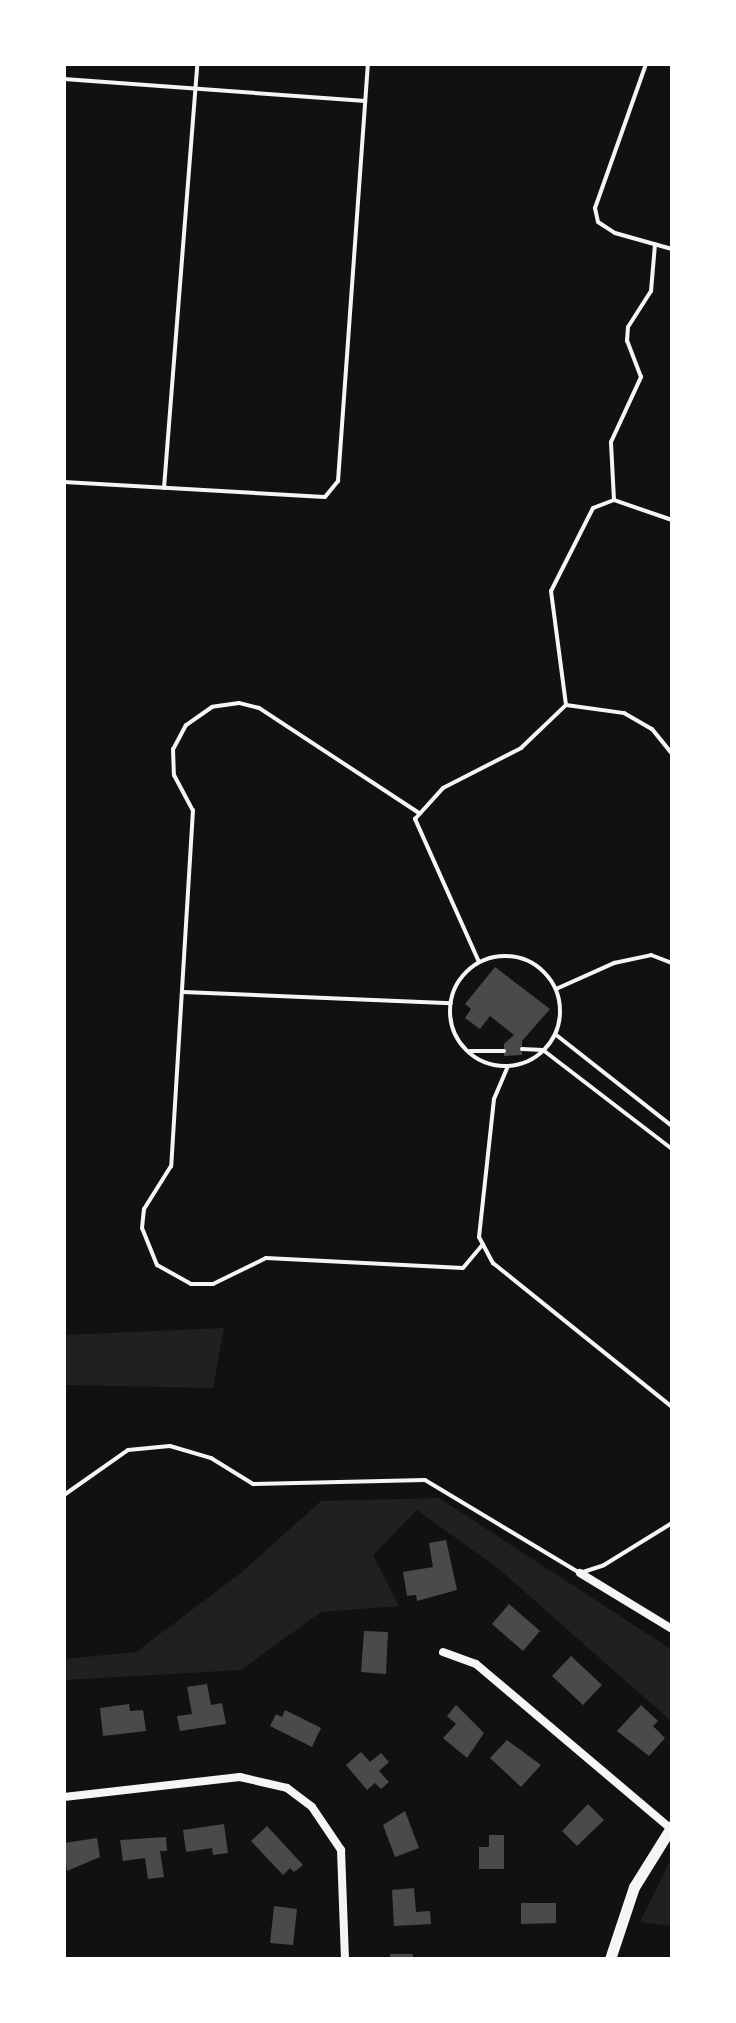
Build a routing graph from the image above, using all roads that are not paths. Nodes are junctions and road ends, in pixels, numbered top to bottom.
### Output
1 (197, 64) edge
2 (368, 64) edge
3 (646, 64) edge
4 (64, 79) edge
5 (195, 88) junction
6 (366, 101) junction
7 (655, 244) junction
8 (672, 249) edge
9 (64, 482) edge
10 (164, 488) junction
11 (614, 500) junction
12 (672, 520) edge
13 (566, 705) junction
14 (672, 754) edge
15 (419, 813) junction
16 (479, 962) junction
17 (672, 963) edge
18 (556, 989) junction
19 (183, 992) junction
20 (451, 1003) junction
21 (555, 1034) junction
22 (522, 1049) dead end
23 (467, 1050) junction
24 (543, 1050) junction
25 (504, 1051) dead end
26 (508, 1066) junction
27 (672, 1126) edge
28 (672, 1149) edge
29 (483, 1244) junction
30 (672, 1407) edge
31 (64, 1495) edge
32 (672, 1523) edge
33 (580, 1573) junction
34 (672, 1629) edge
35 (443, 1652) dead end
36 (64, 1797) edge
37 (671, 1827) edge
38 (345, 1959) edge
39 (610, 1959) edge

1 - 5 lane
2 - 6 lane
3 - 7 lane
4 - 5 lane
5 - 6 lane
5 - 10 lane
6 - 10 lane
7 - 8 lane
7 - 11 lane
9 - 10 lane
11 - 12 lane
11 - 13 lane
13 - 14 lane
13 - 15 lane
15 - 16 lane
15 - 19 lane
16 - 18 lane
16 - 20 lane
17 - 18 lane
18 - 21 lane
19 - 20 lane
19 - 29 lane
20 - 23 lane
21 - 24 lane
21 - 27 lane
22 - 24 lane
23 - 25 lane
23 - 26 lane
24 - 26 lane
24 - 28 lane
26 - 29 lane
29 - 30 lane
31 - 33 lane
32 - 33 lane
33 - 34 street
35 - 37 street
36 - 38 street
37 - 39 street

